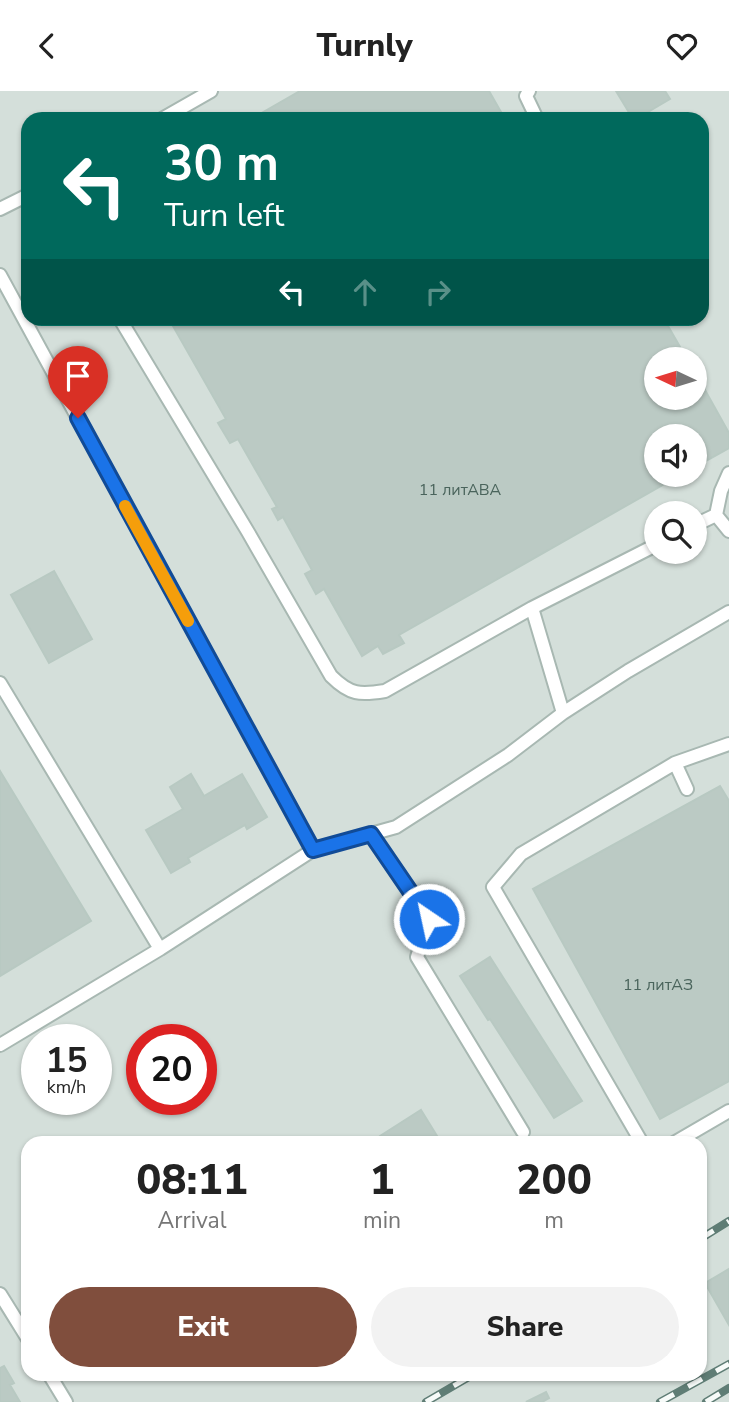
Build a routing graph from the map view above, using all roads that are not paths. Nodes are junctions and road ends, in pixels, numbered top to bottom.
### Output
1 (211, 91) edge
2 (529, 91) edge
3 (174, 112) edge
4 (534, 112) edge
5 (21, 198) edge
6 (0, 209) edge
7 (0, 275) edge
8 (21, 314) edge
9 (28, 326) edge
10 (124, 326) edge
11 (729, 473) edge
12 (716, 515) junction
13 (707, 519) edge
14 (729, 531) edge
15 (644, 551) edge
16 (532, 608) junction
17 (729, 612) edge
18 (0, 683) edge
19 (563, 713) junction
20 (729, 744) edge
21 (675, 763) junction
22 (687, 789) dead end
23 (371, 834) junction
24 (313, 850) junction
25 (160, 949) junction
26 (0, 1045) edge
27 (729, 1111) edge
28 (523, 1132) dead end
29 (638, 1136) edge
30 (686, 1136) edge
31 (0, 1294) edge
32 (21, 1328) edge
33 (53, 1381) edge
34 (66, 1402) edge

1 - 3 lane
2 - 4 lane
5 - 6 lane
7 - 8 lane
9 - 24 lane
10 - 16 lane
11 - 12 lane
12 - 13 lane
12 - 14 lane
15 - 16 lane
16 - 19 lane
17 - 19 lane
18 - 25 lane
19 - 23 lane
20 - 21 lane
21 - 22 lane
21 - 29 lane
23 - 24 lane
23 - 28 lane
24 - 25 lane
25 - 26 lane
27 - 30 lane
31 - 32 lane
33 - 34 lane

